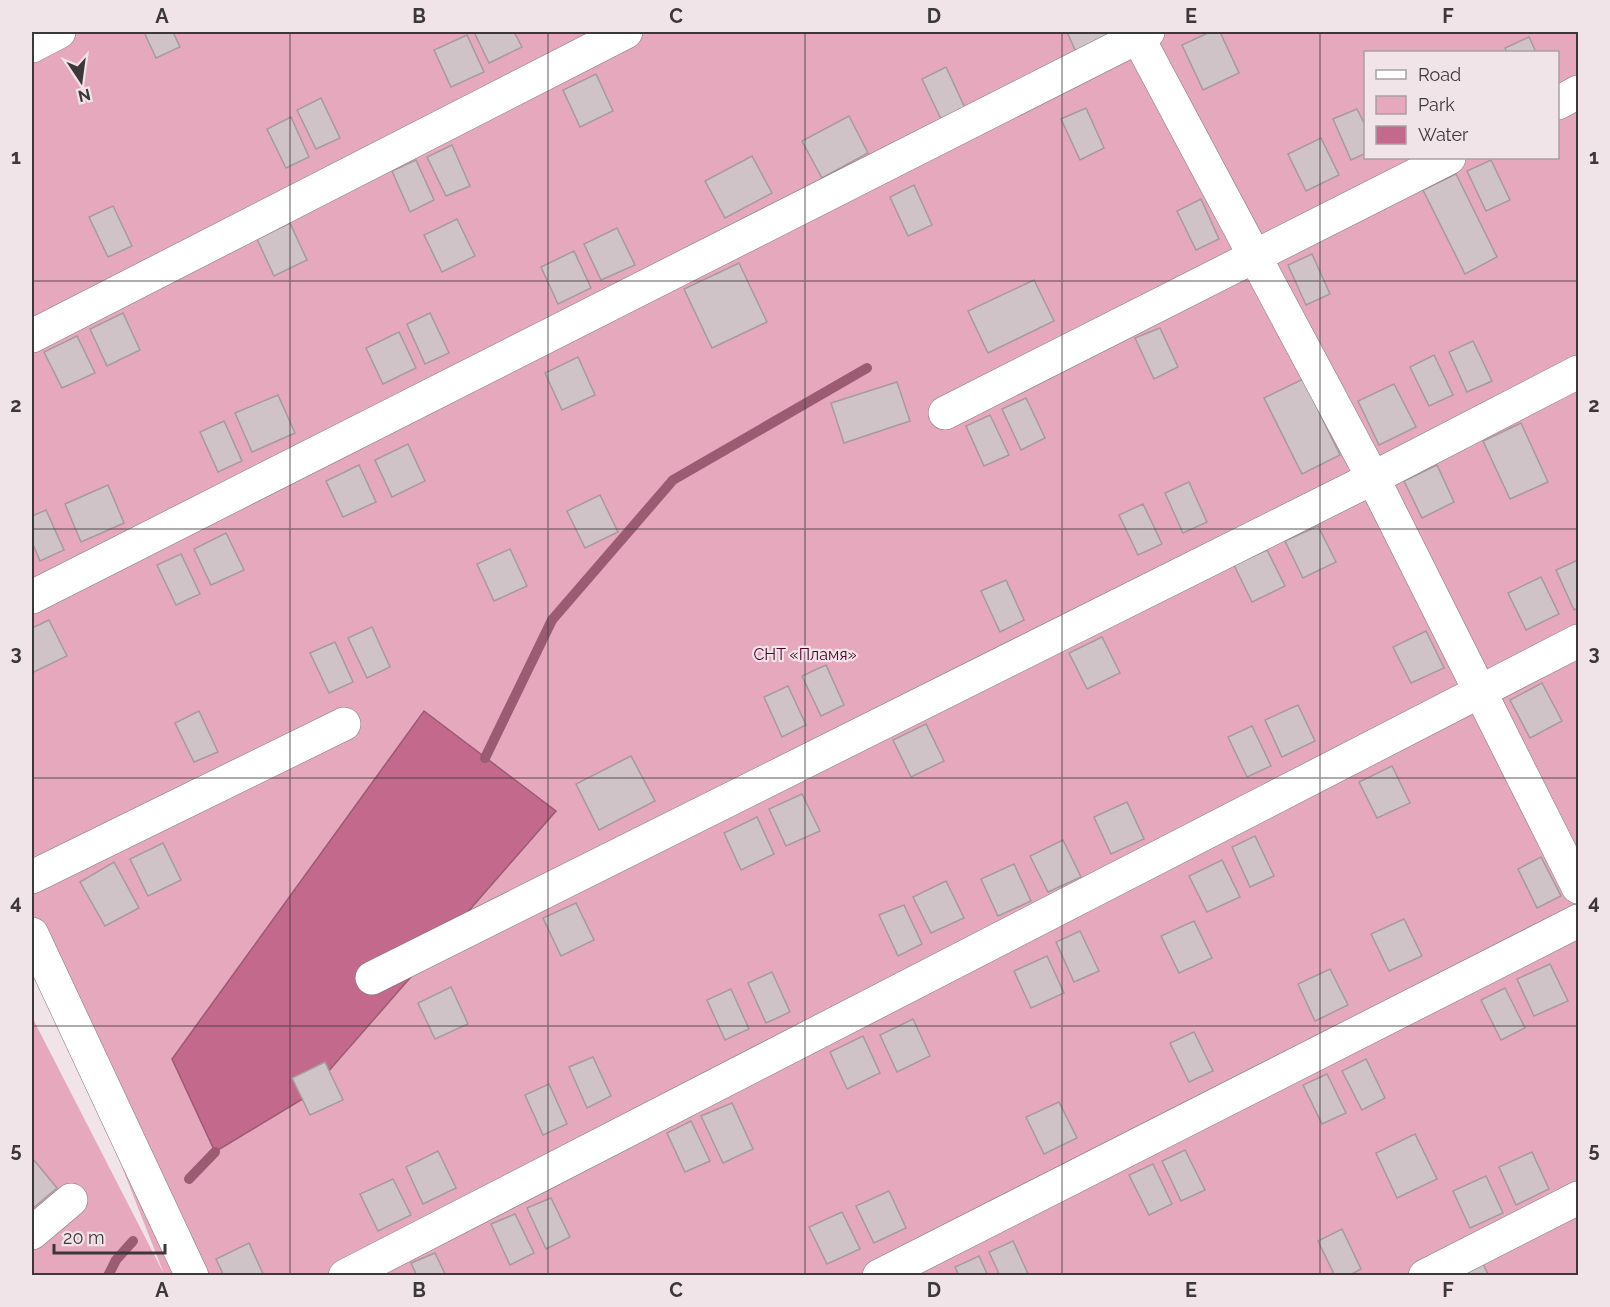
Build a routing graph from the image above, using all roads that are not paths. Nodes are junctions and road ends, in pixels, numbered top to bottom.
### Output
1 (59, 32) edge
2 (627, 32) edge
3 (1140, 33) edge
4 (32, 46) edge
5 (1578, 92) edge
6 (1559, 102) edge
7 (1447, 159) edge
8 (1255, 255) junction
9 (32, 336) edge
10 (1578, 372) edge
11 (945, 413) dead end
12 (1373, 478) junction
13 (32, 597) edge
14 (1578, 641) edge
15 (1480, 690) junction
16 (344, 724) dead end
17 (32, 877) edge
18 (1578, 887) edge
19 (1578, 921) edge
20 (32, 934) edge
21 (372, 978) dead end
22 (1578, 1198) edge
23 (71, 1200) dead end
24 (32, 1233) edge
25 (192, 1275) edge
26 (345, 1275) edge
27 (879, 1275) edge
28 (1425, 1275) edge

1 - 4 street
2 - 9 street
3 - 8 street
3 - 13 street
5 - 6 street
7 - 8 street
8 - 11 street
8 - 12 street
10 - 12 street
12 - 15 street
12 - 21 street
14 - 15 street
15 - 18 street
15 - 26 street
16 - 17 street
19 - 27 street
20 - 25 street
22 - 28 street
23 - 24 street

